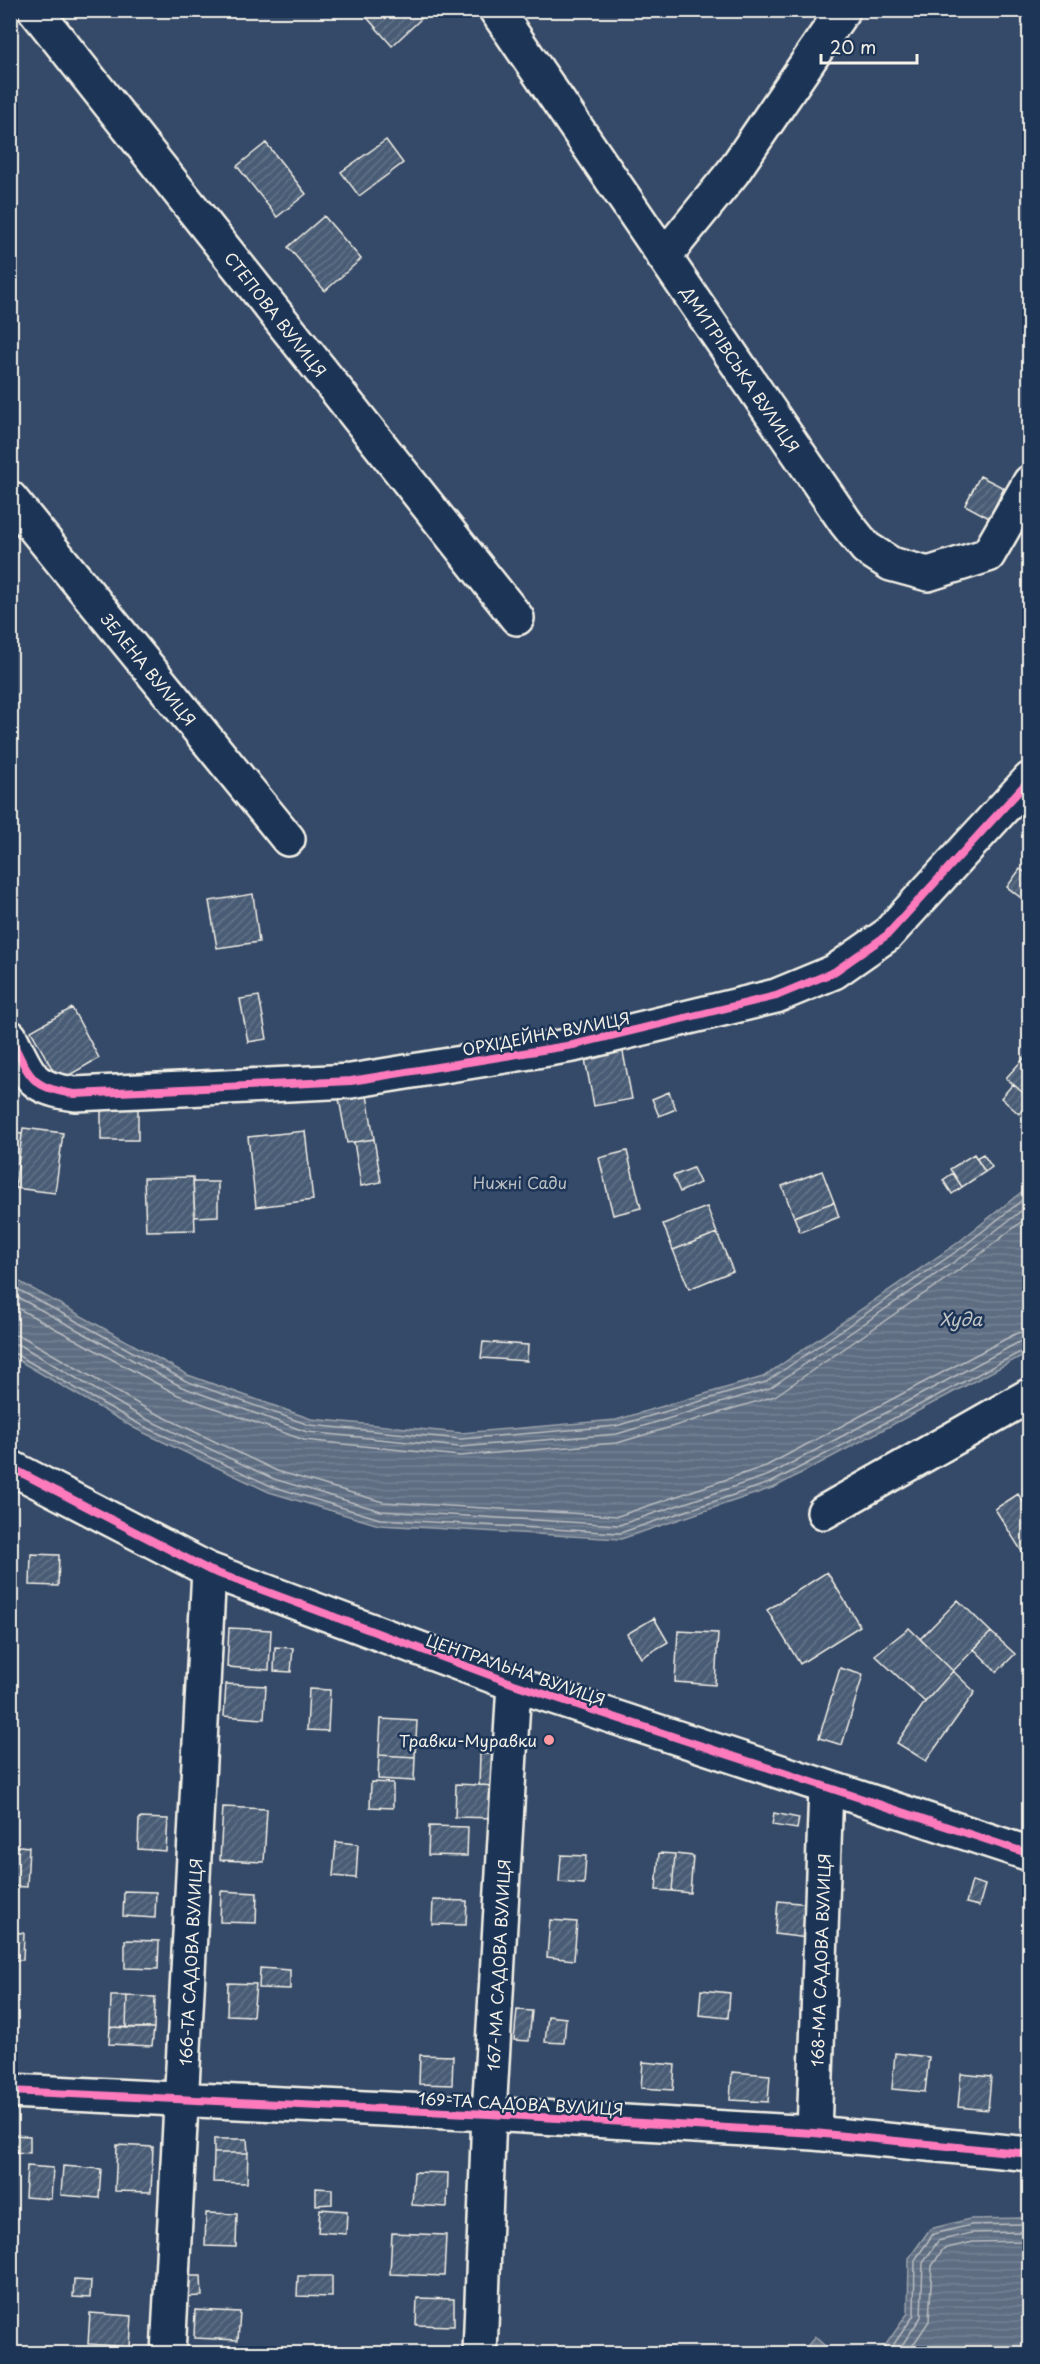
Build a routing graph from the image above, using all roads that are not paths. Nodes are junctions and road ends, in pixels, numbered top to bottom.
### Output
1 (35, 10) edge
2 (496, 10) edge
3 (843, 10) edge
4 (664, 257) junction
5 (1029, 482) edge
6 (10, 498) edge
7 (517, 618) dead end
8 (1029, 779) edge
9 (288, 839) dead end
10 (10, 1037) edge
11 (1029, 1395) edge
12 (10, 1467) edge
13 (824, 1512) dead end
14 (209, 1570) junction
15 (514, 1684) junction
16 (826, 1787) junction
17 (1029, 1854) edge
18 (10, 2091) edge
19 (183, 2101) junction
20 (489, 2114) junction
21 (814, 2133) junction
22 (1029, 2154) edge
23 (168, 2354) edge
24 (480, 2354) edge

1 - 7 street, СТЕПОВА ВУЛИЦЯ
2 - 4 street, ДМИТРІВСЬКА ВУЛИЦЯ
3 - 4 street
4 - 5 street, ДМИТРІВСЬКА ВУЛИЦЯ
6 - 9 street, ЗЕЛЕНА ВУЛИЦЯ
8 - 10 street, ОРХІДЕЙНА ВУЛИЦЯ
11 - 13 street
12 - 14 street, ЦЕНТРАЛЬНА ВУЛИЦЯ
14 - 15 street, ЦЕНТРАЛЬНА ВУЛИЦЯ
14 - 19 street, 166-ТА САДОВА ВУЛИЦЯ
15 - 16 street, ЦЕНТРАЛЬНА ВУЛИЦЯ
15 - 20 street, 167-МА САДОВА ВУЛИЦЯ
16 - 17 street, ЦЕНТРАЛЬНА ВУЛИЦЯ
16 - 21 street, 168-МА САДОВА ВУЛИЦЯ
18 - 19 street, 169-ТА САДОВА ВУЛИЦЯ
19 - 20 street, 169-ТА САДОВА ВУЛИЦЯ
19 - 23 street, 166-ТА САДОВА ВУЛИЦЯ
20 - 21 street, 169-ТА САДОВА ВУЛИЦЯ
20 - 24 street, 167-МА САДОВА ВУЛИЦЯ
21 - 22 street, 169-ТА САДОВА ВУЛИЦЯ

